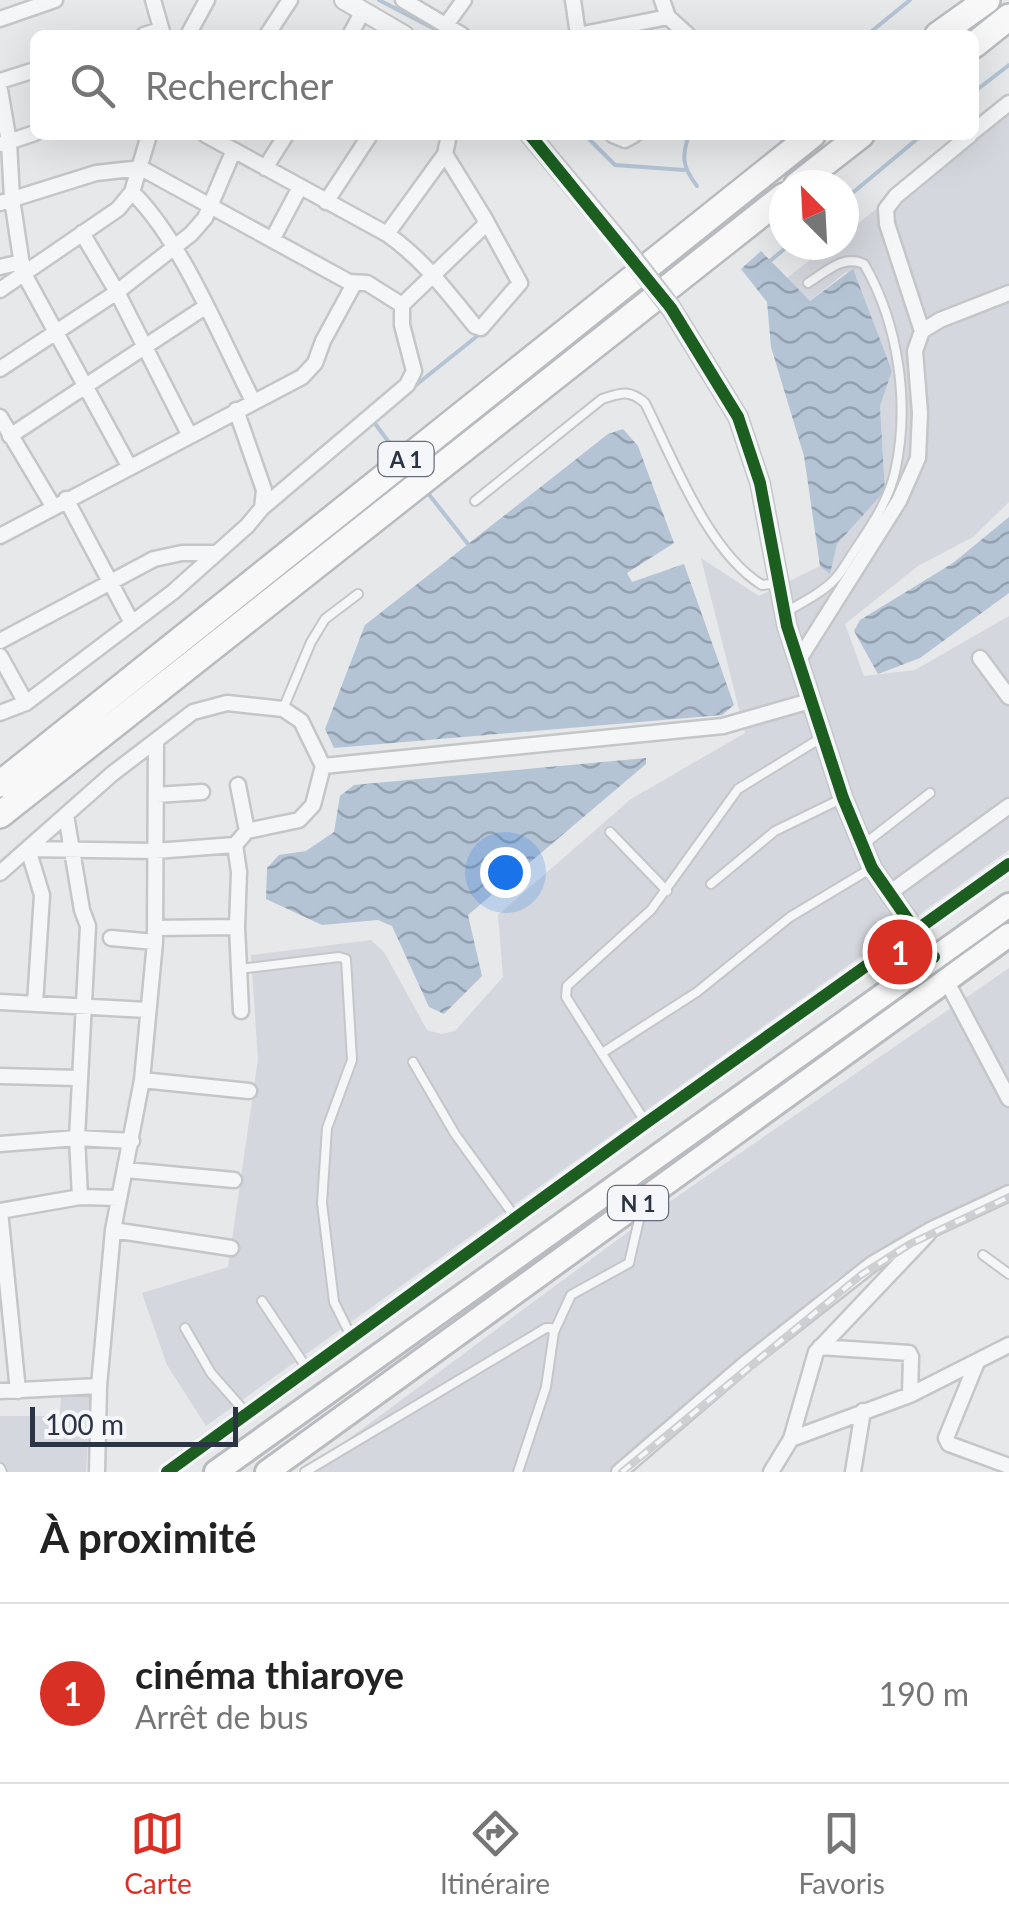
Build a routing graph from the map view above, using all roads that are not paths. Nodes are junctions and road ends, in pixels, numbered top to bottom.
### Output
1 (55, 0) edge
2 (153, 0) edge
3 (207, 0) edge
4 (290, 0) edge
5 (344, 0) edge
6 (403, 0) edge
7 (464, 0) edge
8 (573, 0) edge
9 (662, 0) edge
10 (987, 0) edge
11 (364, 11) junction
12 (668, 17) junction
13 (1009, 17) edge
14 (0, 19) edge
15 (446, 25) junction
16 (161, 30) edge
17 (191, 30) edge
18 (270, 30) edge
19 (353, 30) edge
20 (396, 30) edge
21 (454, 30) edge
22 (577, 30) edge
23 (603, 30) edge
24 (682, 30) edge
25 (945, 30) edge
26 (979, 41) edge
27 (30, 72) edge
28 (0, 82) edge
29 (0, 90) edge
30 (1009, 103) edge
31 (979, 127) edge
32 (30, 135) edge
33 (148, 140) edge
34 (214, 140) edge
35 (283, 140) edge
36 (367, 140) edge
37 (448, 140) edge
38 (534, 140) edge
39 (806, 140) edge
40 (855, 140) edge
41 (964, 140) edge
42 (5, 143) edge
43 (234, 152) junction
44 (445, 154) junction
45 (141, 168) junction
46 (265, 168) junction
47 (816, 170) edge
48 (300, 187) junction
49 (132, 192) junction
50 (6, 201) edge
51 (326, 202) junction
52 (210, 205) junction
53 (769, 208) edge
54 (486, 219) junction
55 (82, 233) junction
56 (387, 234) junction
57 (272, 240) junction
58 (175, 250) junction
59 (0, 267) edge
60 (22, 267) junction
61 (434, 276) junction
62 (808, 283) dead end
63 (354, 284) junction
64 (0, 290) edge
65 (117, 292) junction
66 (1009, 293) edge
67 (402, 305) junction
68 (205, 307) junction
69 (922, 331) junction
70 (56, 332) junction
71 (144, 345) junction
72 (0, 369) edge
73 (86, 387) junction
74 (253, 401) junction
75 (236, 410) junction
76 (0, 417) edge
77 (189, 434) junction
78 (10, 436) junction
79 (128, 466) junction
80 (475, 500) dead end
81 (60, 502) junction
82 (262, 508) junction
83 (0, 536) edge
84 (218, 553) junction
85 (109, 581) junction
86 (779, 583) junction
87 (358, 594) dead end
88 (784, 613) junction
89 (132, 623) junction
90 (0, 641) edge
91 (0, 656) edge
92 (980, 658) dead end
93 (798, 661) junction
94 (1009, 697) edge
95 (810, 701) junction
96 (26, 703) junction
97 (283, 709) junction
98 (0, 713) edge
99 (822, 738) junction
100 (156, 741) junction
101 (323, 766) junction
102 (0, 784) edge
103 (238, 785) dead end
104 (202, 792) dead end
105 (930, 793) dead end
106 (156, 794) junction
107 (843, 798) junction
108 (1009, 806) edge
109 (0, 815) edge
110 (66, 815) junction
111 (247, 831) junction
112 (610, 832) dead end
113 (235, 845) junction
114 (862, 845) junction
115 (28, 849) junction
116 (73, 850) junction
117 (155, 852) junction
118 (1009, 864) edge
119 (872, 868) junction
120 (0, 873) edge
121 (711, 884) dead end
122 (667, 891) junction
123 (888, 894) junction
124 (1009, 905) edge
125 (237, 927) junction
126 (915, 934) junction
127 (155, 935) junction
128 (1009, 935) edge
129 (111, 938) dead end
130 (934, 958) junction
131 (239, 969) junction
132 (946, 980) junction
133 (0, 1002) edge
134 (34, 1004) junction
135 (83, 1007) junction
136 (147, 1010) junction
137 (241, 1011) dead end
138 (602, 1053) junction
139 (414, 1062) dead end
140 (0, 1076) edge
141 (78, 1078) junction
142 (142, 1080) junction
143 (249, 1091) dead end
144 (1009, 1099) edge
145 (646, 1123) junction
146 (76, 1138) junction
147 (132, 1141) junction
148 (0, 1144) edge
149 (126, 1170) junction
150 (234, 1180) dead end
151 (1009, 1193) edge
152 (80, 1197) junction
153 (119, 1198) junction
154 (645, 1198) junction
155 (0, 1211) edge
156 (516, 1218) junction
157 (932, 1228) junction
158 (113, 1230) junction
159 (231, 1248) dead end
160 (983, 1255) dead end
161 (1009, 1274) edge
162 (262, 1302) dead end
163 (185, 1328) dead end
164 (554, 1332) junction
165 (352, 1338) junction
166 (1009, 1345) edge
167 (820, 1347) junction
168 (976, 1362) junction
169 (308, 1370) junction
170 (98, 1386) junction
171 (18, 1390) junction
172 (0, 1391) edge
173 (910, 1395) junction
174 (863, 1411) junction
175 (248, 1414) junction
176 (791, 1439) junction
177 (1009, 1466) edge
178 (97, 1472) edge
179 (166, 1472) edge
180 (216, 1472) edge
181 (267, 1472) edge
182 (305, 1472) edge
183 (518, 1472) edge
184 (619, 1472) edge
185 (771, 1472) edge
186 (853, 1472) edge

1 - 14 street
2 - 16 street
3 - 17 street
4 - 18 street
5 - 11 street
6 - 15 street
7 - 15 street
8 - 22 street
9 - 12 street
10 - 25 highway
11 - 19 street
11 - 20 street
12 - 23 street
12 - 24 street
13 - 26 highway
15 - 21 street
27 - 28 street
29 - 42 street
30 - 31 street
32 - 42 street
33 - 45 street
34 - 43 street
35 - 46 street
36 - 51 street
37 - 44 street
38 - 86 street, bridge
39 - 102 highway, A 1
40 - 47 highway
41 - 69 street
42 - 50 street
43 - 46 street
43 - 52 street
44 - 54 street
44 - 56 street
45 - 49 street
45 - 50 street
45 - 52 street
46 - 48 street
48 - 51 street
48 - 57 street
49 - 55 street
49 - 58 street
50 - 60 street
51 - 56 street
52 - 57 street
52 - 58 street
53 - 109 highway, A 1
54 - 61 street
54 - 61 street
55 - 60 street
55 - 65 street
56 - 61 street
57 - 63 street
58 - 65 street
58 - 68 street
59 - 60 street
60 - 64 street
60 - 70 street
61 - 67 street
62 - 88 lane
63 - 67 street
63 - 74 street
65 - 70 street
65 - 71 street
66 - 69 street
67 - 82 street
68 - 71 street
68 - 74 street
69 - 93 street
70 - 72 street
70 - 73 street
71 - 73 street
71 - 77 street
73 - 78 street
73 - 79 street
74 - 75 street
75 - 77 street
75 - 82 street
76 - 78 street
77 - 79 street
78 - 81 street
79 - 81 street
80 - 86 lane
81 - 83 street
81 - 85 street
82 - 84 street
84 - 85 street
84 - 89 street
85 - 89 street
85 - 90 street
86 - 88 street
87 - 97 lane
88 - 93 street
89 - 96 street
91 - 96 street
92 - 94 street
93 - 95 street
95 - 99 street
95 - 101 street
96 - 98 street
97 - 100 street
97 - 101 street
99 - 107 street
99 - 122 lane
100 - 106 street
100 - 110 street
101 - 111 street
103 - 111 street
104 - 106 street
105 - 114 lane
106 - 117 street
107 - 114 street
107 - 121 lane
108 - 123 street
110 - 115 street
110 - 116 street
111 - 113 street
112 - 122 lane
113 - 117 street
113 - 125 street
114 - 119 street
115 - 116 street
115 - 120 street
115 - 134 street
116 - 117 street
116 - 135 street
117 - 127 street
118 - 126 street
119 - 123 street
119 - 138 lane
122 - 138 lane
123 - 126 street
124 - 130 highway, N 1
125 - 127 street
125 - 131 street
126 - 130 street
126 - 145 street
127 - 129 street
127 - 136 street
128 - 132 highway, N 1
130 - 180 highway, N 1
131 - 137 street
131 - 165 lane
132 - 144 street
132 - 154 highway, N 1
133 - 134 street
134 - 135 street
135 - 136 street
135 - 141 street
136 - 142 street
138 - 145 lane
139 - 156 lane
140 - 141 street
141 - 146 street
142 - 143 street
142 - 147 street
145 - 156 street
146 - 147 street
146 - 148 street
146 - 152 street
147 - 149 street
149 - 150 street
149 - 153 street
151 - 157 street
152 - 153 street
152 - 155 street
153 - 158 street
154 - 164 lane
154 - 181 highway, N 1
155 - 171 street
156 - 165 street
157 - 167 street
157 - 184 street
158 - 159 street
158 - 170 street
160 - 161 lane
162 - 169 lane
163 - 175 lane
164 - 182 lane
164 - 183 lane
165 - 169 street
166 - 168 street
167 - 173 street
167 - 176 street
168 - 173 street
168 - 177 street
169 - 175 street
170 - 171 street
170 - 178 street
171 - 172 street
173 - 174 street
174 - 176 street
174 - 186 street
175 - 179 street
176 - 185 street

